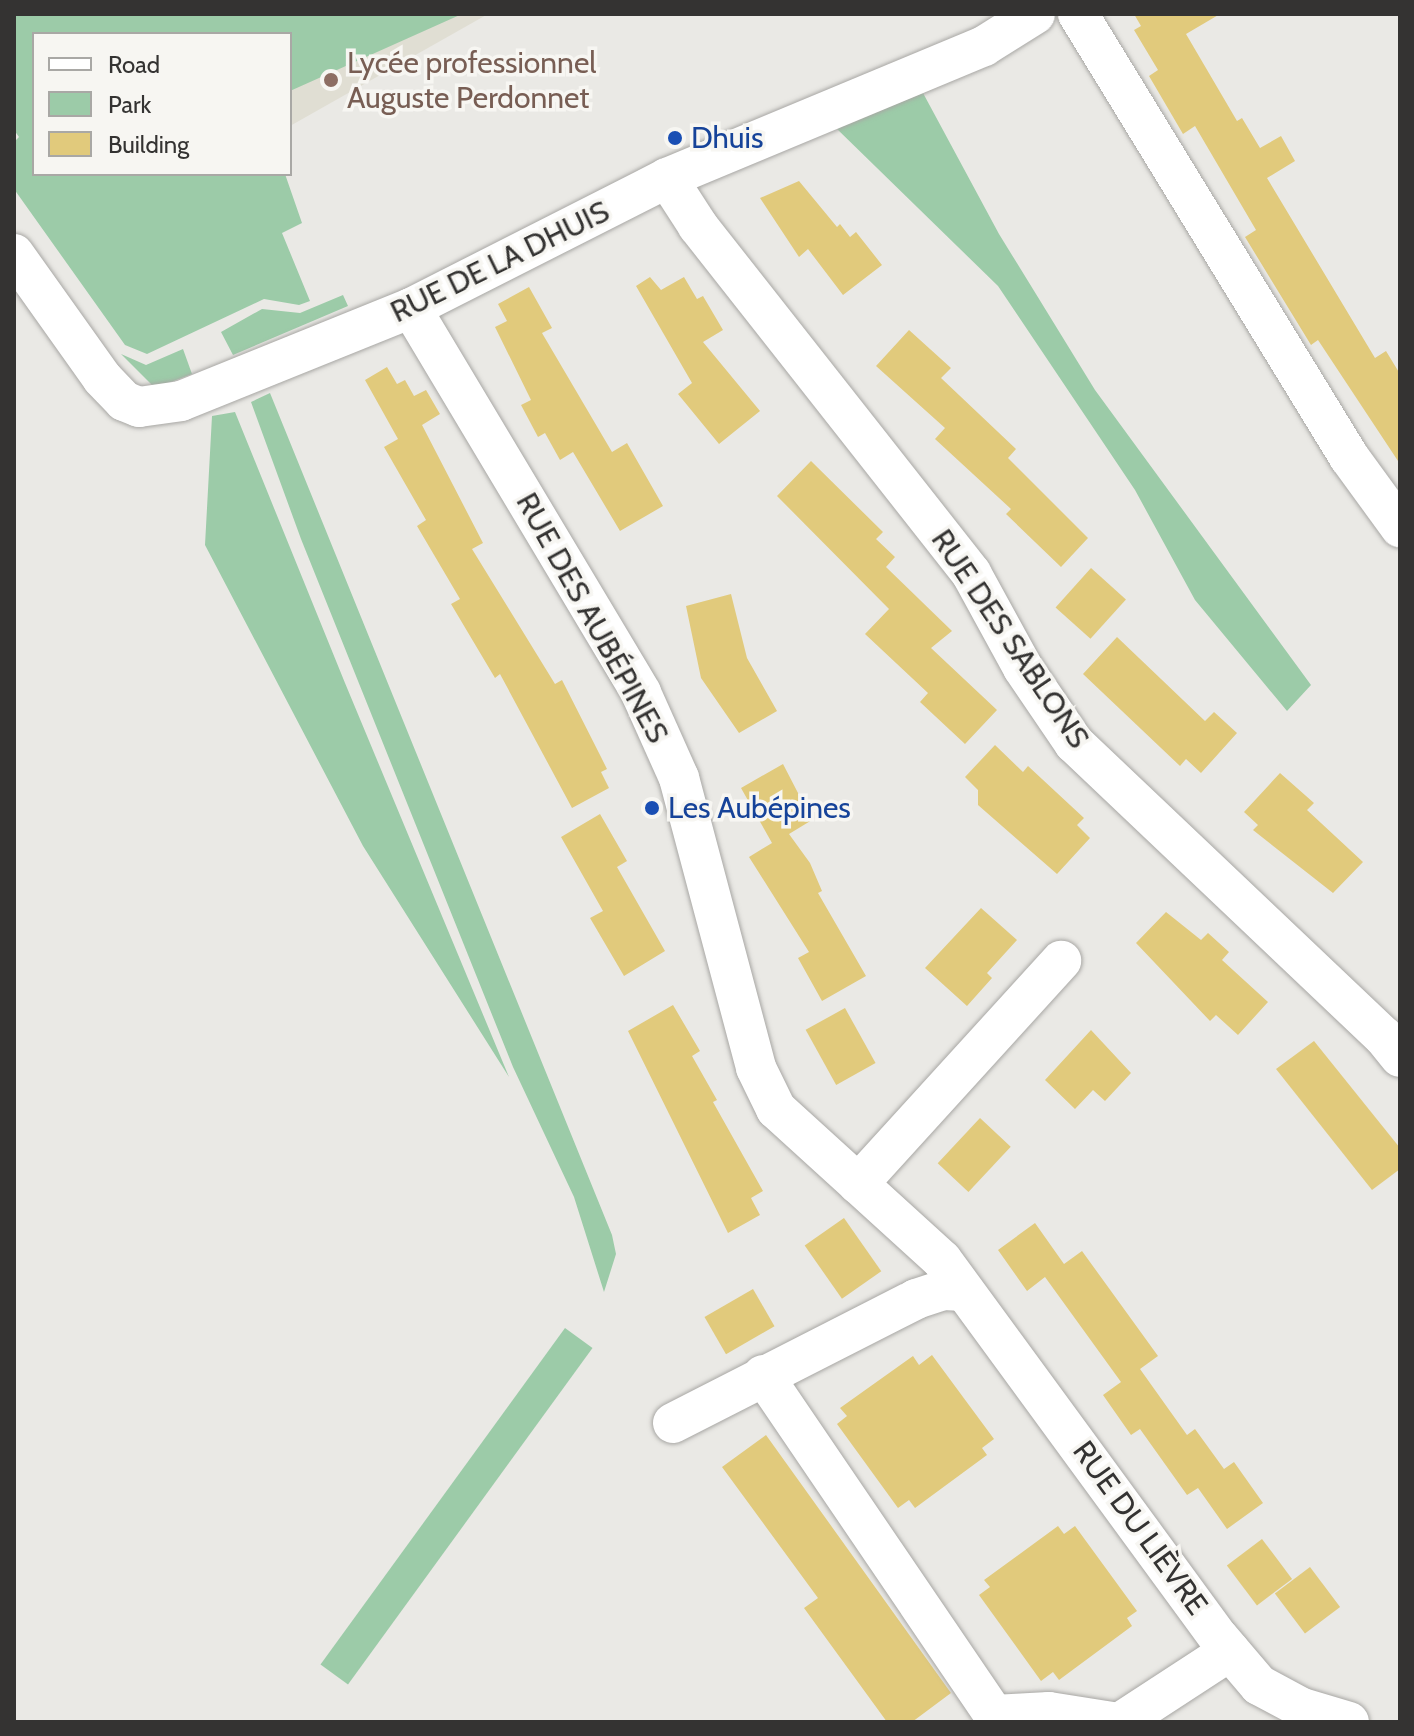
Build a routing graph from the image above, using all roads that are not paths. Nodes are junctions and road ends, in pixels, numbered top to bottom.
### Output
1 (1035, 14) edge
2 (1078, 14) edge
3 (667, 178) junction
4 (14, 254) edge
5 (411, 308) junction
6 (1400, 527) edge
7 (1061, 961) dead end
8 (1400, 1057) edge
9 (858, 1184) junction
10 (964, 1291) junction
11 (763, 1375) junction
12 (673, 1423) dead end
13 (1230, 1651) junction
14 (1112, 1722) edge
15 (1121, 1722) edge
16 (1349, 1722) edge

1 - 3 street, RUE DE LA DHUIS
2 - 6 street
3 - 5 street, RUE DE LA DHUIS
3 - 8 street, RUE DES SABLONS
4 - 5 street, RUE DE LA DHUIS
5 - 9 street, RUE DES AUBÉPINES
7 - 9 street
9 - 10 street, RUE DES AUBÉPINES
10 - 11 street
10 - 13 street, RUE DU LIÈVRE
11 - 12 street
11 - 14 street
13 - 15 street
13 - 16 street, RUE DU LIÈVRE

